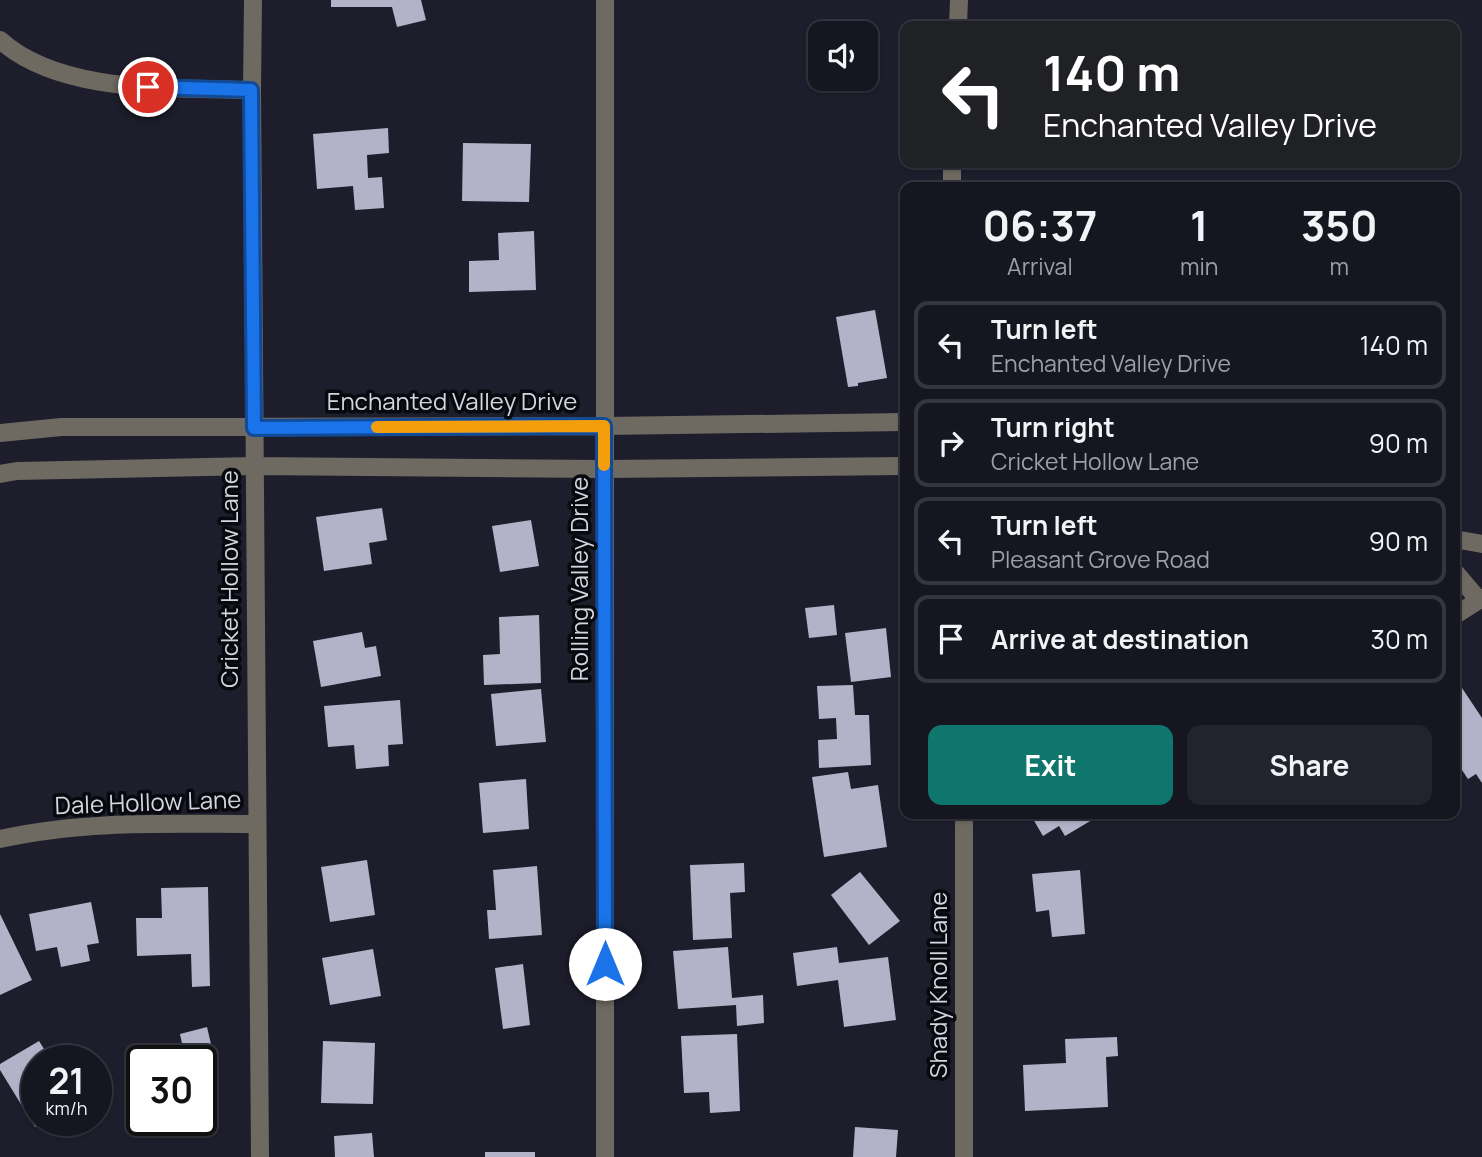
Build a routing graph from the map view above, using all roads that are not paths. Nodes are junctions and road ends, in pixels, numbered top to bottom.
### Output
1 (253, 0) edge
2 (605, 0) edge
3 (959, 0) edge
4 (958, 21) edge
5 (0, 40) edge
6 (251, 90) junction
7 (900, 422) edge
8 (604, 426) junction
9 (254, 428) junction
10 (0, 433) edge
11 (254, 466) junction
12 (900, 466) edge
13 (604, 469) junction
14 (0, 474) edge
15 (1460, 540) edge
16 (1482, 544) edge
17 (1460, 577) edge
18 (1481, 599) edge
19 (1460, 611) edge
20 (964, 819) edge
21 (257, 824) junction
22 (0, 839) edge
23 (260, 1157) edge
24 (605, 1157) edge
25 (964, 1157) edge

1 - 6 street, Cricket Hollow Lane
2 - 8 street, Rolling Valley Drive
3 - 4 street
5 - 6 street
6 - 9 street, Cricket Hollow Lane
7 - 8 street, Enchanted Valley Drive
8 - 9 street, Enchanted Valley Drive
8 - 13 street, Rolling Valley Drive
9 - 10 street, Enchanted Valley Drive
9 - 11 street, Cricket Hollow Lane
11 - 13 street
11 - 14 street
11 - 21 street, Cricket Hollow Lane
12 - 13 street
13 - 24 street, Rolling Valley Drive
15 - 16 street
17 - 18 street
18 - 19 street
20 - 25 street, Shady Knoll Lane
21 - 22 street, Dale Hollow Lane
21 - 23 street, Cricket Hollow Lane

